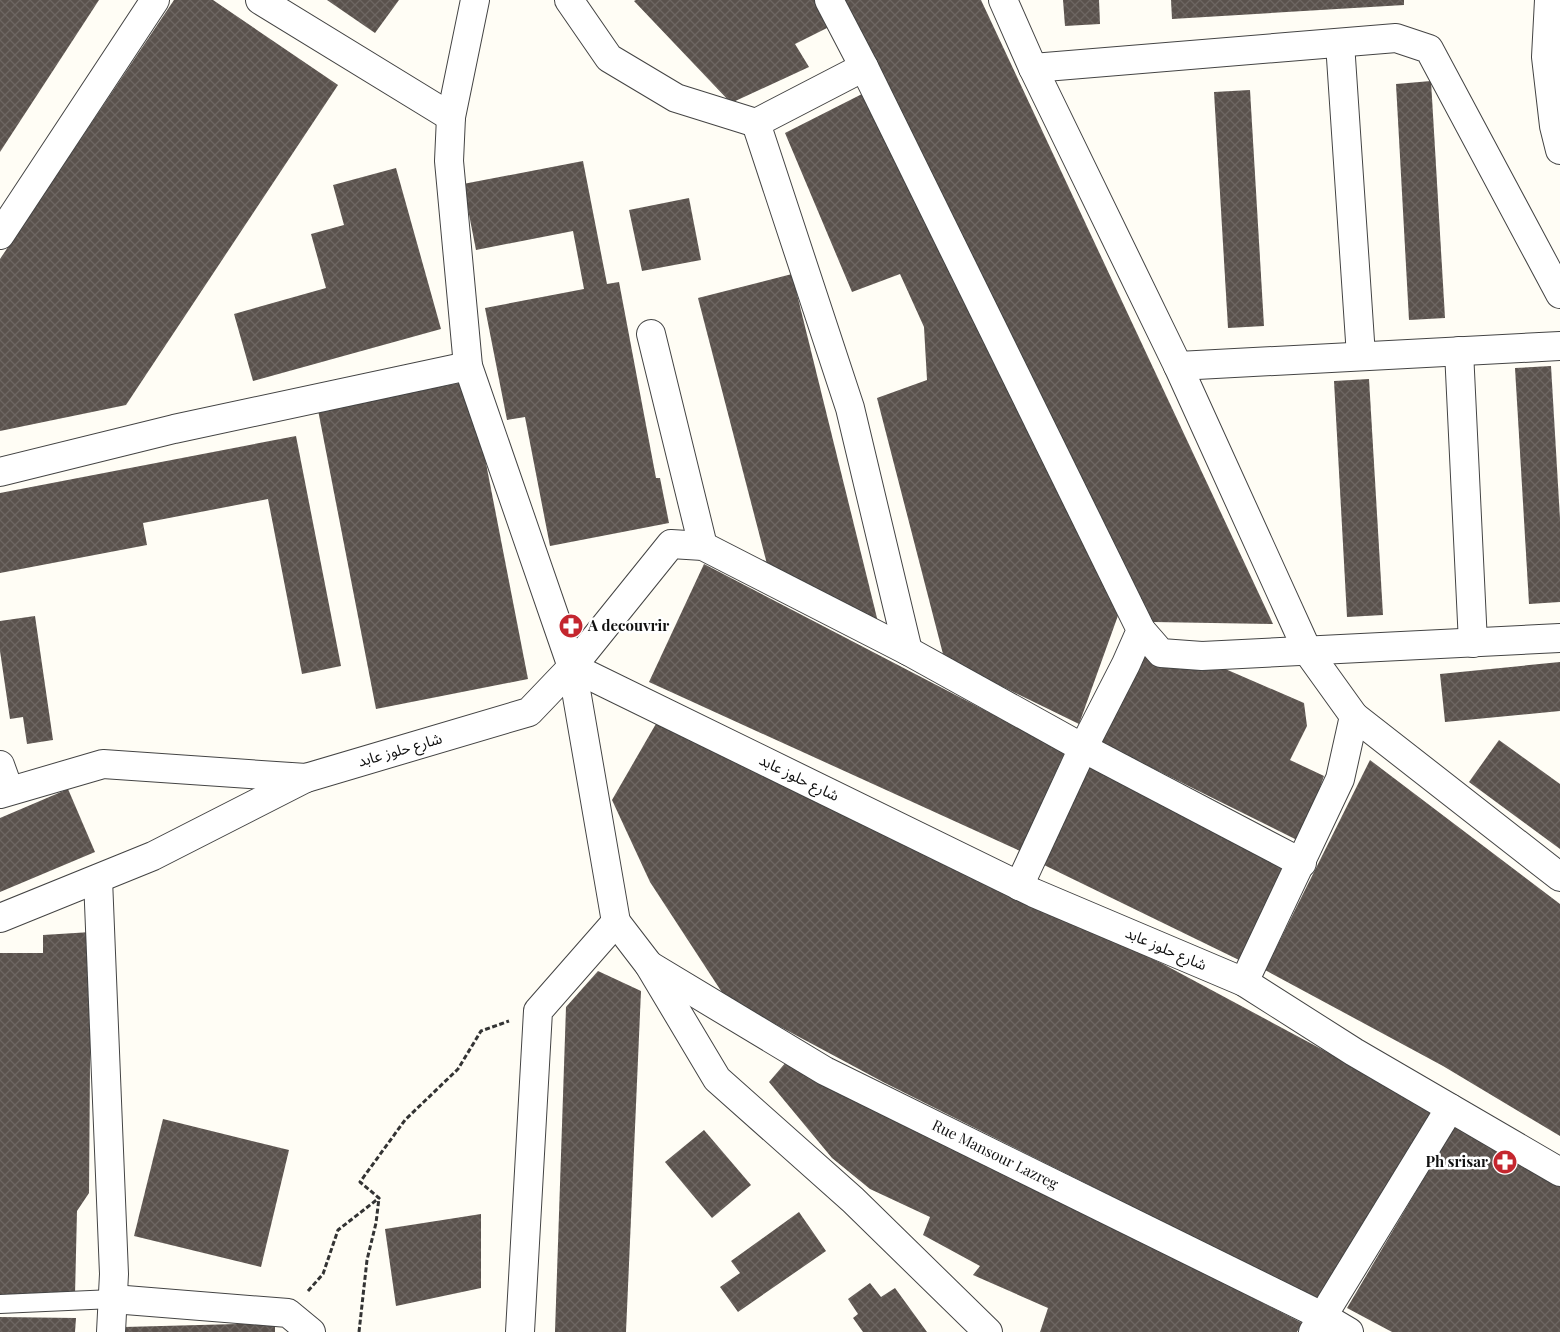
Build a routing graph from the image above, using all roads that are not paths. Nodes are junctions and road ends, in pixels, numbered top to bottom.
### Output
1 (156, 0) edge
2 (260, 0) edge
3 (475, 0) edge
4 (569, 0) edge
5 (829, 0) edge
6 (1003, 0) edge
7 (1549, 0) edge
8 (1340, 43) junction
9 (864, 67) junction
10 (1033, 68) junction
11 (451, 117) junction
12 (756, 124) junction
13 (1560, 150) edge
14 (0, 234) edge
15 (1560, 294) edge
16 (651, 334) dead end
17 (1560, 346) edge
18 (1459, 351) junction
19 (1361, 356) junction
20 (468, 366) junction
21 (1178, 366) junction
22 (0, 472) edge
23 (703, 546) junction
24 (1141, 630) junction
25 (1560, 638) edge
26 (1473, 643) junction
27 (908, 651) junction
28 (1308, 652) junction
29 (572, 667) junction
30 (1354, 716) junction
31 (1083, 748) junction
32 (0, 765) edge
33 (306, 778) junction
34 (4, 792) edge
35 (1302, 863) junction
36 (1560, 877) edge
37 (98, 879) junction
38 (1019, 886) junction
39 (0, 918) edge
40 (616, 922) junction
41 (649, 965) junction
42 (1244, 982) junction
43 (1450, 1108) junction
44 (1560, 1172) edge
45 (113, 1299) junction
46 (0, 1304) edge
47 (1318, 1324) edge
48 (112, 1332) edge
49 (310, 1332) edge
50 (520, 1332) edge
51 (988, 1332) edge
52 (1349, 1332) edge

1 - 14 street
2 - 11 street
3 - 11 street
4 - 12 street
5 - 9 street
6 - 10 street
7 - 13 street
8 - 10 street
8 - 15 street
8 - 19 street
9 - 12 street
9 - 24 street
10 - 21 street
11 - 20 street
12 - 27 street
16 - 23 street
17 - 18 street
18 - 19 street
18 - 26 street
19 - 21 street
20 - 22 street
20 - 29 street
21 - 28 street
23 - 27 street
23 - 29 street
24 - 28 street
24 - 31 street
25 - 26 street
26 - 28 street
27 - 31 street
28 - 30 street
29 - 33 street, شارع حلوز عابد
29 - 38 street, شارع حلوز عابد
29 - 40 street
30 - 35 street
30 - 36 street
31 - 35 street
31 - 38 street
32 - 34 street
33 - 34 street, شارع حلوز عابد
33 - 37 street
35 - 42 street
37 - 39 street
37 - 45 street
38 - 42 street, شارع حلوز عابد
40 - 41 street
40 - 50 street
41 - 47 street, Rue Mansour Lazreg
41 - 51 street
42 - 43 street, شارع حلوز عابد
43 - 44 street, شارع حلوز عابد
43 - 47 street
45 - 46 lane
45 - 48 street
45 - 49 street
47 - 52 street, Rue Mansour Lazreg

